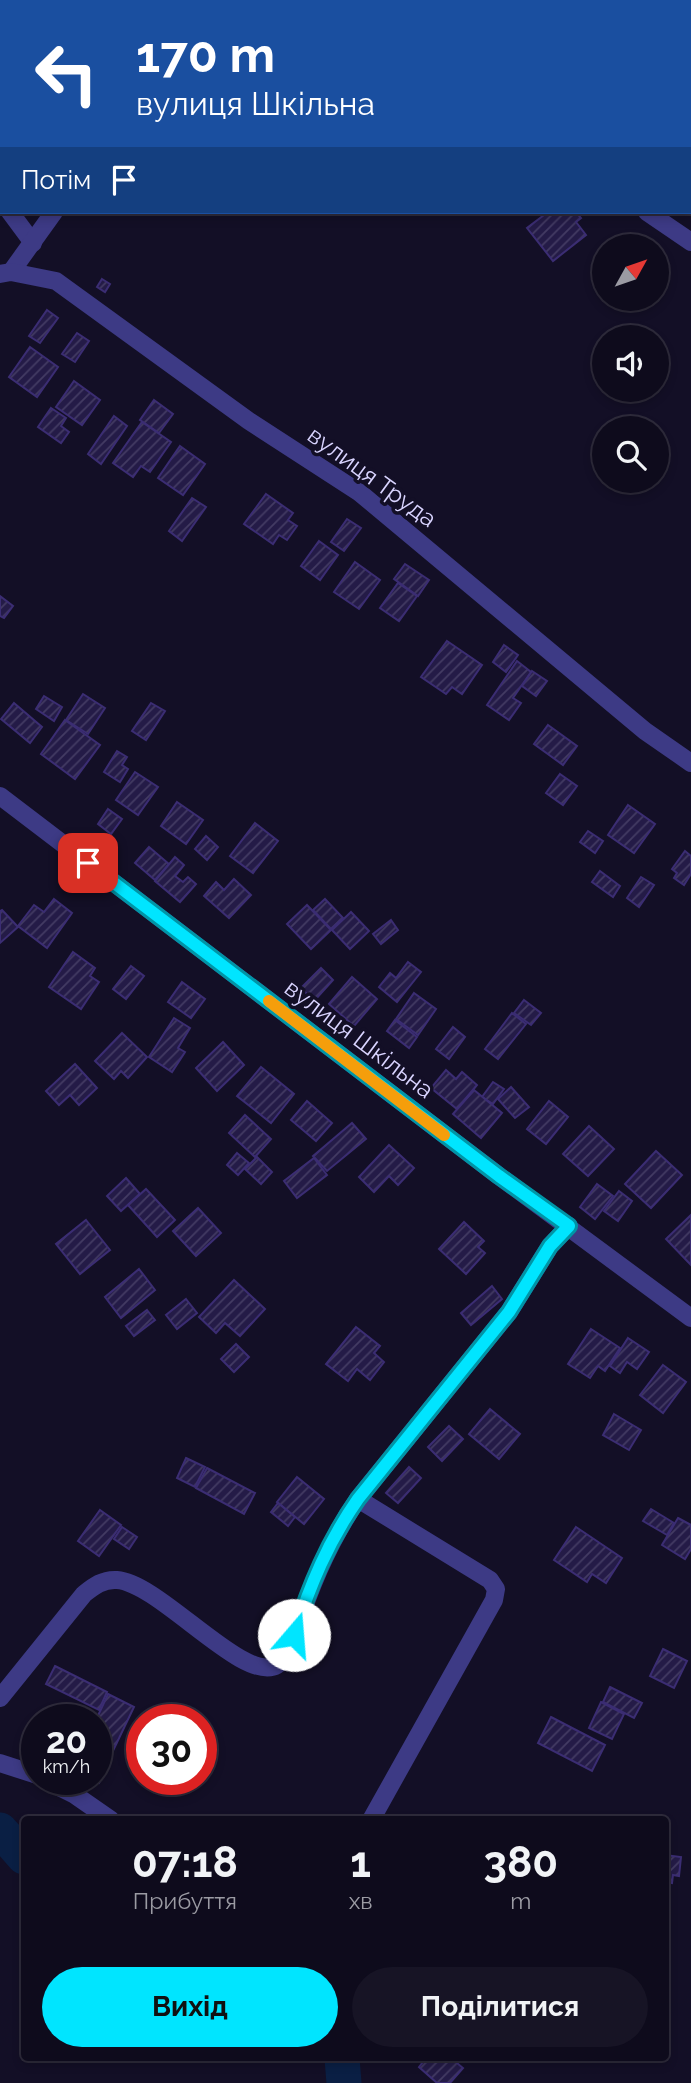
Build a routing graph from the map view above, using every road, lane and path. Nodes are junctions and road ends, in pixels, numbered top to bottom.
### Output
1 (11, 214) edge
2 (52, 214) edge
3 (651, 214) edge
4 (33, 243) junction
5 (691, 243) edge
6 (6, 273) edge
7 (691, 764) edge
8 (0, 796) edge
9 (569, 1226) junction
10 (691, 1318) edge
11 (358, 1499) junction
12 (0, 1698) edge
13 (0, 1763) edge
14 (21, 1770) edge
15 (75, 1795) edge
16 (105, 1816) edge
17 (373, 1816) edge

1 - 4 street
2 - 4 street
3 - 5 street
4 - 6 street
6 - 7 street, вулиця Труда
8 - 9 street, вулиця Шкільна
9 - 10 street, вулиця Шкільна
9 - 11 street
11 - 12 street
11 - 17 street
13 - 14 street
15 - 16 street

